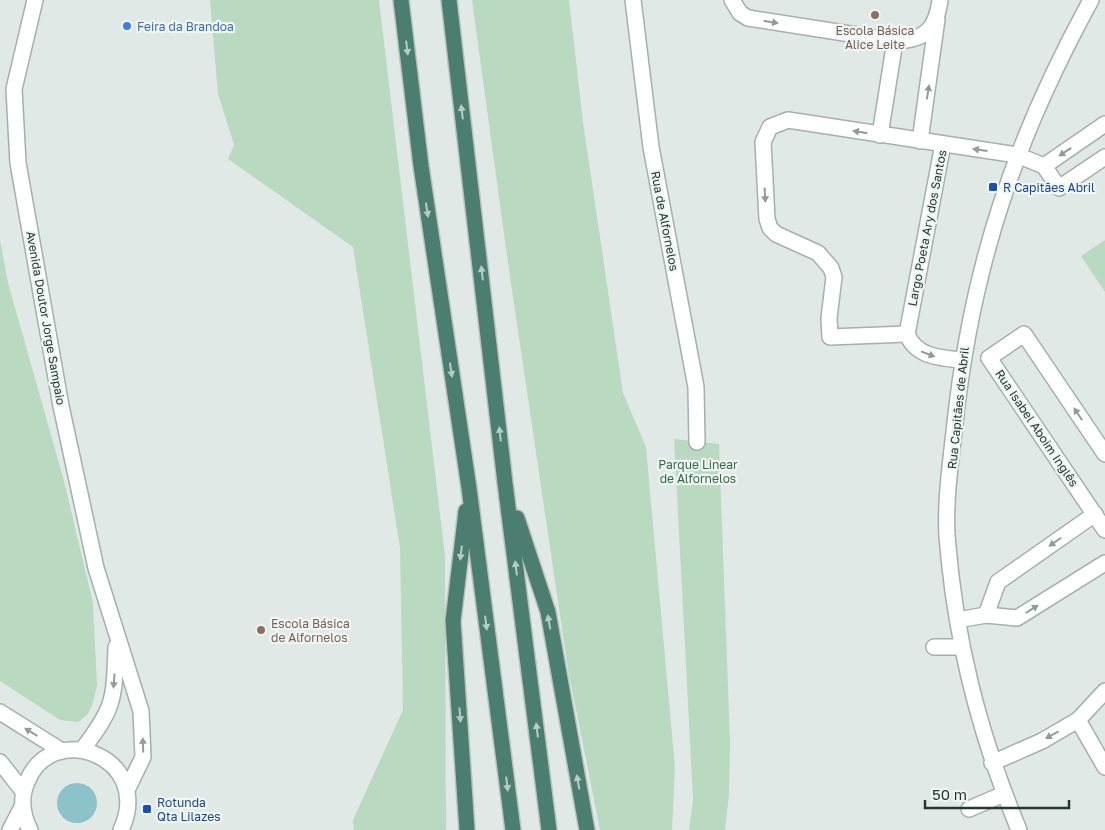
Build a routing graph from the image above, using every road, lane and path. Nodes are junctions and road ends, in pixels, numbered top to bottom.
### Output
1 (35, 0) edge
2 (401, 0) edge
3 (449, 0) edge
4 (633, 0) edge
5 (732, 0) edge
6 (940, 0) edge
7 (1091, 0) edge
8 (938, 19) junction
9 (895, 40) junction
10 (1105, 124) edge
11 (880, 134) junction
12 (920, 140) junction
13 (943, 144) junction
14 (1018, 155) junction
15 (1105, 157) edge
16 (1044, 166) junction
17 (907, 334) junction
18 (963, 356) junction
19 (989, 358) junction
20 (697, 442) dead end
21 (1105, 454) edge
22 (505, 483) junction
23 (469, 488) junction
24 (1094, 514) junction
25 (1105, 530) edge
26 (1105, 563) edge
27 (986, 615) junction
28 (958, 620) junction
29 (116, 633) junction
30 (961, 646) junction
31 (934, 648) dead end
32 (1105, 691) edge
33 (0, 712) edge
34 (1078, 720) junction
35 (82, 750) junction
36 (62, 751) junction
37 (0, 762) edge
38 (992, 763) junction
39 (1105, 767) edge
40 (127, 790) junction
41 (23, 791) junction
42 (1004, 794) junction
43 (22, 807) junction
44 (969, 809) dead end
45 (10, 830) edge
46 (30, 830) edge
47 (121, 830) edge
48 (467, 830) edge
49 (513, 830) edge
50 (549, 830) edge
51 (587, 830) edge
52 (1019, 830) edge

1 - 29 street, Avenida Doutor Jorge Sampaio
2 -> 23 highway
22 -> 3 highway
4 - 20 street, Rua de Alfornelos
5 -> 9 street
6 - 8 street
7 - 14 street, Rua Capitães de Abril
8 - 9 street
12 -> 8 street
9 - 11 street
10 -> 16 street
11 - 12 street, Largo Poeta Ary dos Santos
11 -> 17 street, Largo Poeta Ary dos Santos
12 - 13 street, Largo Poeta Ary dos Santos
14 -> 13 street
13 - 17 street, Largo Poeta Ary dos Santos
14 - 16 street
14 - 18 street, Rua Capitães de Abril
15 - 16 street
17 -> 18 street
18 - 19 street
18 - 28 street, Rua Capitães de Abril
21 -> 19 street, Rua Isabel Aboim Inglês
19 - 24 street, Rua Isabel Aboim Inglês
50 -> 22 highway
51 -> 22 highway
23 -> 48 highway
23 -> 49 highway
24 - 25 street, Rua Isabel Aboim Inglês
24 -> 27 street
27 -> 26 street
27 - 28 street
28 - 30 street, Rua Capitães de Abril
29 -> 35 street, Avenida Doutor Jorge Sampaio
40 -> 29 street, Avenida Doutor Jorge Sampaio
30 - 31 street
30 - 38 street, Rua Capitães de Abril
32 - 34 street
36 -> 33 street
34 -> 38 street
34 - 39 street
35 - 36 street
35 - 40 street
36 - 41 street
37 - 41 street
38 - 42 street, Rua Capitães de Abril
40 - 47 street
41 - 43 street
42 - 44 street
42 - 52 street, Rua Capitães de Abril
43 - 45 street
43 - 46 street

